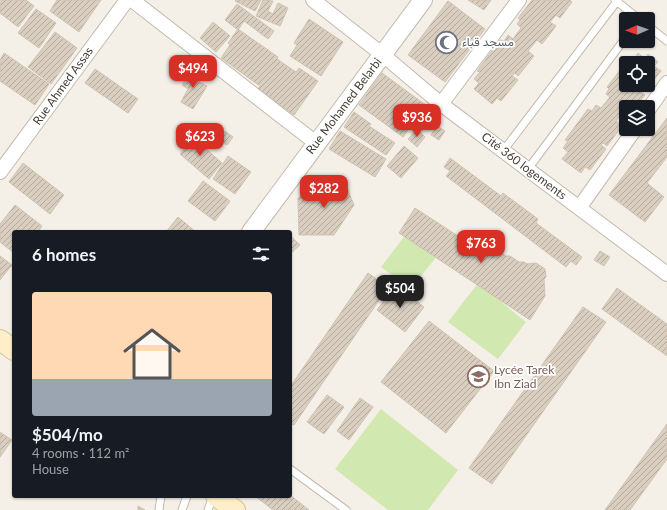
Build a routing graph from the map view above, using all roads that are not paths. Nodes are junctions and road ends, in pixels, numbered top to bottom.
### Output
1 (127, 0) edge
2 (132, 0) edge
3 (314, 0) edge
4 (423, 0) edge
5 (519, 0) edge
6 (617, 0) edge
7 (631, 12) edge
8 (655, 32) edge
9 (667, 42) edge
10 (619, 46) edge
11 (383, 55) junction
12 (667, 84) edge
13 (662, 100) edge
14 (441, 104) junction
15 (630, 136) edge
16 (316, 143) junction
17 (503, 150) junction
18 (528, 169) junction
19 (0, 172) edge
20 (579, 208) junction
21 (252, 230) edge
22 (667, 274) edge
23 (0, 340) edge
24 (12, 349) edge
25 (292, 470) edge
26 (162, 498) edge
27 (186, 498) edge
28 (213, 498) edge
29 (217, 498) edge
30 (159, 510) edge
31 (182, 510) edge
32 (208, 510) edge
33 (235, 510) edge
34 (346, 510) edge

1 - 19 street, Rue Ahmed Assas
2 - 16 street
3 - 11 street, Cité 360 logements
4 - 11 street, Rue Mohamed Belarbi
5 - 14 street
6 - 7 lane
6 - 17 lane
8 - 9 lane
10 - 18 lane
11 - 14 street, Cité 360 logements
11 - 16 street, Rue Mohamed Belarbi
12 - 13 street
14 - 17 street, Cité 360 logements
15 - 20 street
16 - 21 street, Rue Mohamed Belarbi
17 - 18 street, Cité 360 logements
18 - 20 street, Cité 360 logements
20 - 22 street, Cité 360 logements
23 - 24 main road
25 - 34 lane
26 - 30 lane
27 - 31 lane
28 - 32 lane
29 - 33 main road

